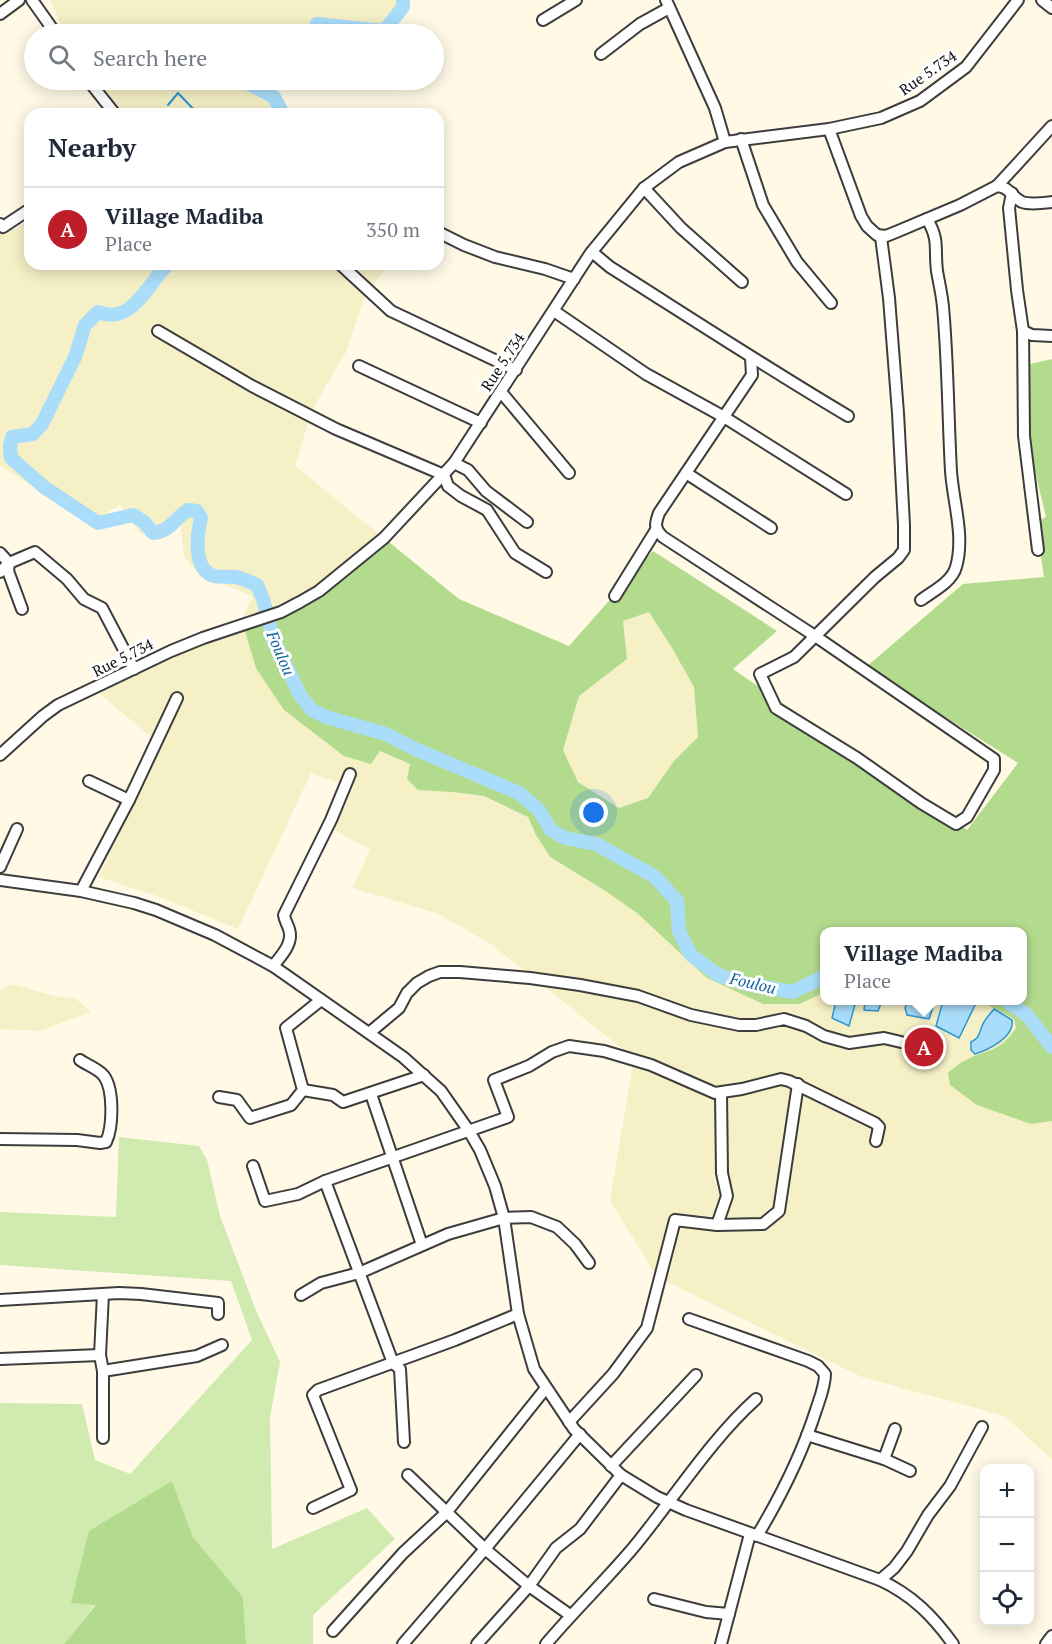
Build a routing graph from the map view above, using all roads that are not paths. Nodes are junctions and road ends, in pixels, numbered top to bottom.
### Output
1 (19, 0) edge
2 (32, 0) edge
3 (576, 0) edge
4 (1018, 0) edge
5 (1042, 0) edge
6 (668, 4) edge
7 (1052, 8) edge
8 (0, 14) edge
9 (543, 20) dead end
10 (49, 24) edge
11 (601, 54) dead end
12 (96, 90) edge
13 (110, 108) edge
14 (1052, 126) edge
15 (829, 129) junction
16 (741, 140) junction
17 (724, 142) junction
18 (998, 186) junction
19 (644, 188) junction
20 (1012, 193) junction
21 (1052, 202) edge
22 (24, 213) edge
23 (927, 219) junction
24 (0, 224) edge
25 (444, 235) edge
26 (881, 237) junction
27 (592, 252) junction
28 (347, 270) edge
29 (574, 279) junction
30 (742, 282) dead end
31 (831, 303) dead end
32 (554, 310) junction
33 (158, 331) dead end
34 (1023, 331) junction
35 (1052, 336) edge
36 (751, 358) junction
37 (359, 366) dead end
38 (516, 370) junction
39 (501, 392) junction
40 (848, 416) dead end
41 (724, 417) junction
42 (481, 423) junction
43 (454, 463) junction
44 (569, 473) dead end
45 (686, 473) junction
46 (444, 475) junction
47 (846, 494) dead end
48 (527, 522) dead end
49 (771, 528) dead end
50 (656, 530) junction
51 (1038, 550) dead end
52 (0, 553) edge
53 (9, 563) junction
54 (0, 572) edge
55 (546, 572) dead end
56 (615, 596) dead end
57 (921, 600) dead end
58 (22, 609) dead end
59 (815, 636) junction
60 (134, 669) junction
61 (177, 698) dead end
62 (0, 754) edge
63 (350, 774) dead end
64 (89, 781) dead end
65 (129, 800) junction
66 (17, 829) dead end
67 (0, 867) edge
68 (0, 880) edge
69 (81, 891) junction
70 (273, 966) junction
71 (321, 1000) junction
72 (369, 1033) junction
73 (901, 1042) dead end
74 (80, 1060) dead end
75 (424, 1075) junction
76 (798, 1084) junction
77 (303, 1090) junction
78 (722, 1093) junction
79 (371, 1094) junction
80 (219, 1097) dead end
81 (469, 1131) junction
82 (0, 1138) edge
83 (876, 1141) dead end
84 (393, 1157) junction
85 (253, 1166) dead end
86 (325, 1181) junction
87 (504, 1218) junction
88 (717, 1225) junction
89 (422, 1245) junction
90 (589, 1263) dead end
91 (359, 1273) junction
92 (103, 1294) junction
93 (301, 1295) dead end
94 (0, 1300) edge
95 (218, 1314) dead end
96 (518, 1314) junction
97 (689, 1319) dead end
98 (222, 1345) dead end
99 (100, 1355) junction
100 (0, 1359) edge
101 (393, 1363) junction
102 (103, 1371) junction
103 (696, 1375) dead end
104 (546, 1388) junction
105 (756, 1399) dead end
106 (569, 1422) junction
107 (982, 1427) dead end
108 (895, 1429) dead end
109 (580, 1434) junction
110 (807, 1435) junction
111 (103, 1438) dead end
112 (404, 1442) dead end
113 (884, 1459) junction
114 (611, 1466) junction
115 (910, 1471) dead end
116 (408, 1474) dead end
117 (621, 1475) junction
118 (670, 1503) junction
119 (313, 1508) dead end
120 (447, 1513) junction
121 (753, 1535) junction
122 (485, 1549) junction
123 (880, 1580) junction
124 (528, 1586) junction
125 (654, 1599) dead end
126 (729, 1614) junction
127 (570, 1615) junction
128 (333, 1631) dead end
129 (1052, 1636) edge
130 (951, 1643) edge
131 (403, 1644) edge
132 (477, 1644) edge
133 (546, 1644) edge
134 (721, 1644) edge
135 (1046, 1644) edge

1 - 8 street
2 - 10 street
3 - 9 street
4 - 15 street, Rue 5.734
5 - 7 street
6 - 11 street
6 - 17 street
12 - 13 street
14 - 18 street
15 - 16 street, Rue 5.734
15 - 26 street
16 - 17 street, Rue 5.734
16 - 31 street
17 - 19 street, Rue 5.734
18 - 20 street
18 - 23 street
19 - 27 street, Rue 5.734
19 - 30 street
20 - 21 street
20 - 34 street
22 - 24 street
23 - 26 street
23 - 57 street
25 - 29 street
26 - 59 street
27 - 29 street, Rue 5.734
27 - 36 street
28 - 38 street
29 - 32 street, Rue 5.734
32 - 38 street, Rue 5.734
32 - 41 street
33 - 46 street
34 - 35 street
34 - 51 street
36 - 40 street
36 - 41 street
37 - 42 street
38 - 39 street, Rue 5.734
39 - 42 street, Rue 5.734
39 - 44 street
41 - 45 street
41 - 47 street
42 - 43 street, Rue 5.734
43 - 46 street, Rue 5.734
43 - 48 street
45 - 49 street
45 - 50 street
46 - 55 street
46 - 60 street, Rue 5.734
50 - 56 street
50 - 59 street
52 - 53 street
53 - 54 street
53 - 58 street
53 - 60 street
59 - 59 street
60 - 62 street, Rue 5.734
61 - 65 street
63 - 70 street
64 - 65 street
65 - 69 street
66 - 67 street
68 - 69 street
69 - 70 street
70 - 71 street
71 - 72 street
71 - 77 street
72 - 73 street
72 - 75 street
74 - 82 street
75 - 79 street
75 - 81 street
76 - 78 street
76 - 83 street
76 - 88 street
77 - 79 street
77 - 80 street
78 - 81 street
78 - 88 street
79 - 84 street
81 - 84 street
81 - 87 street
84 - 86 street
84 - 89 street
85 - 86 street
86 - 91 street
87 - 89 street
87 - 90 street
87 - 96 street
88 - 106 street
89 - 91 street
91 - 93 street
91 - 101 street
92 - 94 street
92 - 95 street
92 - 99 street
96 - 101 street
96 - 104 street
97 - 110 street
98 - 102 street
99 - 100 street
99 - 102 street
101 - 112 street
101 - 119 street
102 - 111 street
103 - 114 street
104 - 106 street
104 - 120 street
105 - 118 street
106 - 109 street
107 - 123 street
108 - 113 street
109 - 114 street
109 - 122 street
110 - 113 street
110 - 121 street
113 - 115 street
114 - 117 street
116 - 120 street
117 - 118 street
117 - 124 street
118 - 121 street
118 - 127 street
120 - 122 street
120 - 128 street
121 - 123 street
121 - 126 street
122 - 124 street
122 - 131 street
123 - 130 street
124 - 127 street
124 - 132 street
125 - 126 street
126 - 134 street
127 - 133 street
129 - 135 street

